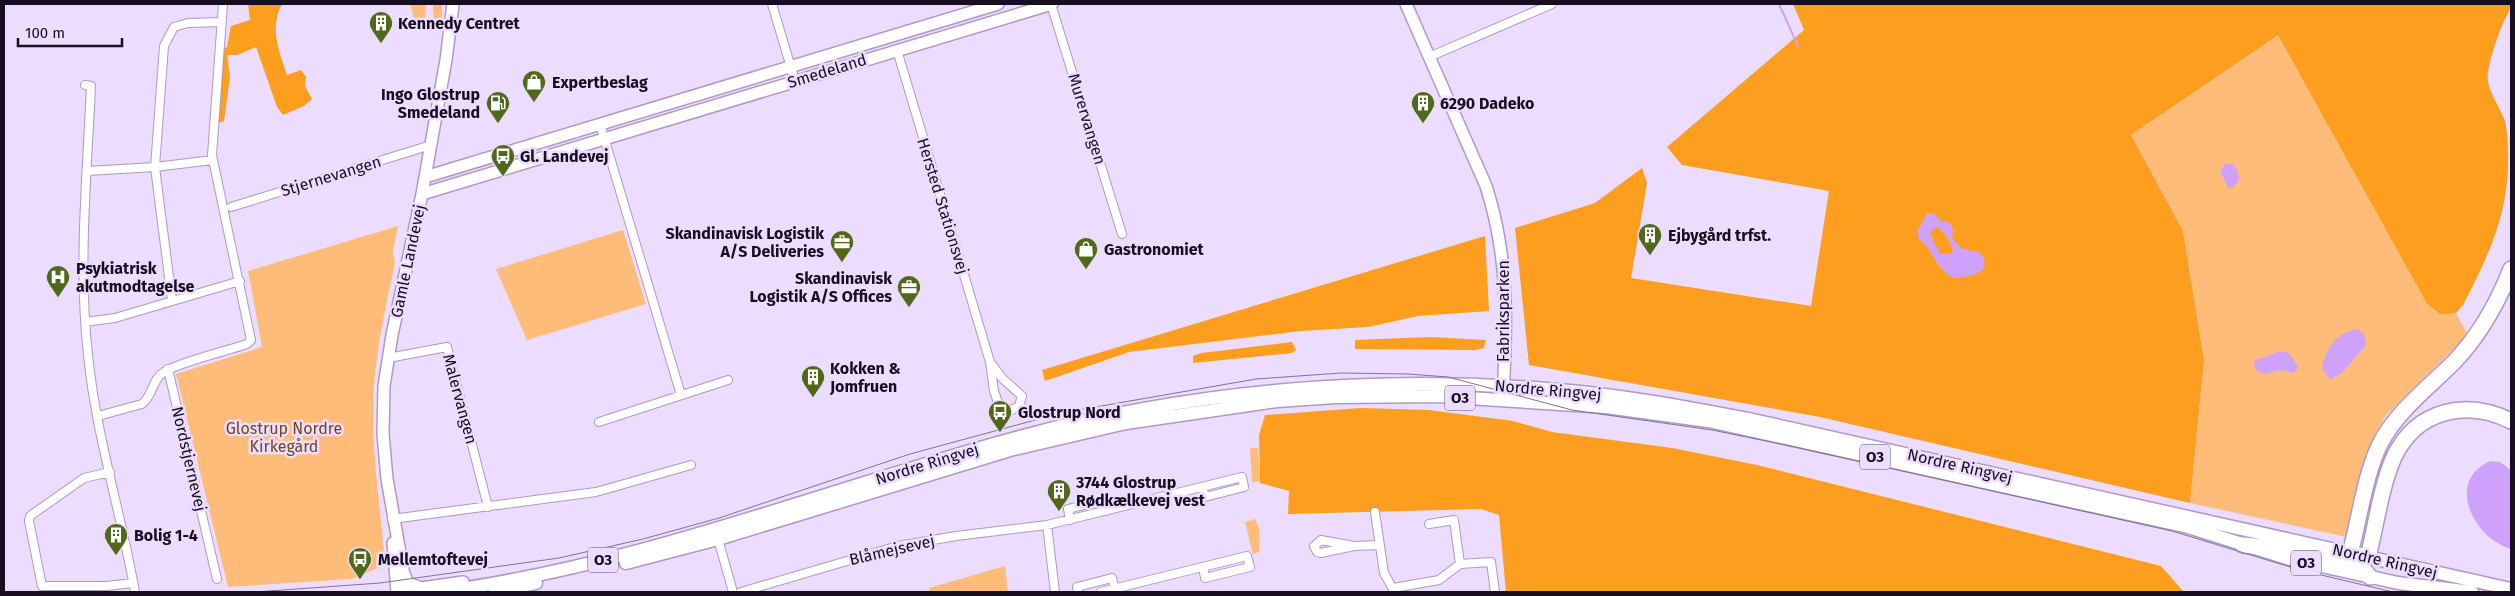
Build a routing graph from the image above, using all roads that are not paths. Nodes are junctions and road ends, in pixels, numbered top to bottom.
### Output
1 (223, 4) edge
2 (453, 4) edge
3 (772, 4) edge
4 (998, 4) edge
5 (1051, 4) edge
6 (1406, 4) edge
7 (1552, 4) edge
8 (221, 22) junction
9 (915, 28) junction
10 (920, 44) junction
11 (897, 50) junction
12 (1429, 57) junction
13 (791, 66) junction
14 (795, 81) junction
15 (85, 84) dead end
16 (600, 124) junction
17 (604, 139) junction
18 (431, 145) junction
19 (212, 160) junction
20 (155, 167) junction
21 (87, 171) junction
22 (425, 177) junction
23 (422, 194) junction
24 (231, 207) dead end
25 (1122, 234) dead end
26 (2511, 269) edge
27 (240, 281) junction
28 (172, 301) junction
29 (85, 322) junction
30 (388, 358) junction
31 (990, 362) junction
32 (168, 369) junction
33 (728, 380) dead end
34 (1503, 386) junction
35 (681, 395) junction
36 (1502, 400) junction
37 (98, 416) junction
38 (2511, 421) edge
39 (599, 422) dead end
40 (691, 465) dead end
41 (110, 472) junction
42 (1202, 487) junction
43 (488, 507) junction
44 (1374, 512) dead end
45 (392, 519) junction
46 (1429, 524) dead end
47 (1047, 525) junction
48 (718, 539) junction
49 (1380, 545) junction
50 (2243, 545) junction
51 (1354, 546) dead end
52 (2359, 557) junction
53 (1460, 564) junction
54 (1202, 567) junction
55 (405, 576) junction
56 (2370, 577) junction
57 (217, 578) dead end
58 (133, 583) junction
59 (493, 588) edge
60 (1115, 589) junction
61 (2511, 589) edge
62 (1394, 590) edge
63 (135, 592) edge
64 (396, 592) edge
65 (407, 592) edge
66 (439, 592) edge
67 (733, 592) edge
68 (741, 592) edge
69 (1055, 592) edge
70 (1078, 592) edge
71 (1101, 592) edge
72 (1495, 592) edge
73 (2472, 592) edge

1 - 8 street
2 - 18 street, Gamle Landevej
3 - 13 street
4 - 9 street, Smedeland
5 - 10 street, Smedeland
5 - 25 street, Murervangen
6 - 12 street, Fabriksparken
7 - 12 street
8 - 19 street
8 - 20 street
9 - 10 street
9 - 13 street, Smedeland
10 - 11 street, Smedeland
11 - 14 street, Smedeland
11 - 31 street, Hersted Stationsvej
12 - 34 street, Fabriksparken
13 - 14 street
13 - 16 street, Smedeland
14 - 17 street, Smedeland
15 - 21 street
16 - 17 street
16 - 22 street, Smedeland
17 - 23 street, Smedeland
17 - 35 street
18 - 22 street, Gamle Landevej
18 - 24 street, Stjernevangen
19 - 20 street
19 - 27 street
20 - 21 street
20 - 28 street
21 - 29 street
22 - 23 street, Gamle Landevej
23 - 30 street, Gamle Landevej
26 - 52 highway
27 - 28 street
27 - 32 street
28 - 29 street
29 - 37 street
30 - 43 street, Malervangen
30 - 45 street, Gamle Landevej
31 - 31 street, Hersted Stationsvej
32 - 37 street, Nordstjernevej
32 - 57 street, Nordstjernevej
33 - 35 street
34 - 36 street, Fabriksparken
34 - 52 main road, Nordre Ringvej / O3
34 - 59 main road, Nordre Ringvej / O3
35 - 39 street
36 - 48 main road, Nordre Ringvej / O3
36 - 50 main road, Nordre Ringvej / O3
37 - 41 street
38 - 52 highway
40 - 43 street
41 - 58 street
41 - 58 street
42 - 42 street, Blåmejsevej
42 - 47 street, Blåmejsevej
43 - 45 street
44 - 49 street
45 - 55 street, Gamle Landevej
45 - 64 street, Gamle Landevej
46 - 53 street
47 - 68 street, Blåmejsevej
47 - 69 street
48 - 59 main road, Nordre Ringvej / O3
48 - 67 street
49 - 51 street
49 - 62 street
50 - 52 highway
50 - 56 main road, Nordre Ringvej / O3
52 - 56 highway
52 - 61 main road, Nordre Ringvej / O3
53 - 62 street
53 - 72 street
54 - 54 street
54 - 60 street
55 - 59 street
55 - 65 street, Gamle Landevej
56 - 73 main road, Nordre Ringvej / O3
58 - 63 street
59 - 66 main road, Nordre Ringvej / O3
60 - 70 street
60 - 71 street

